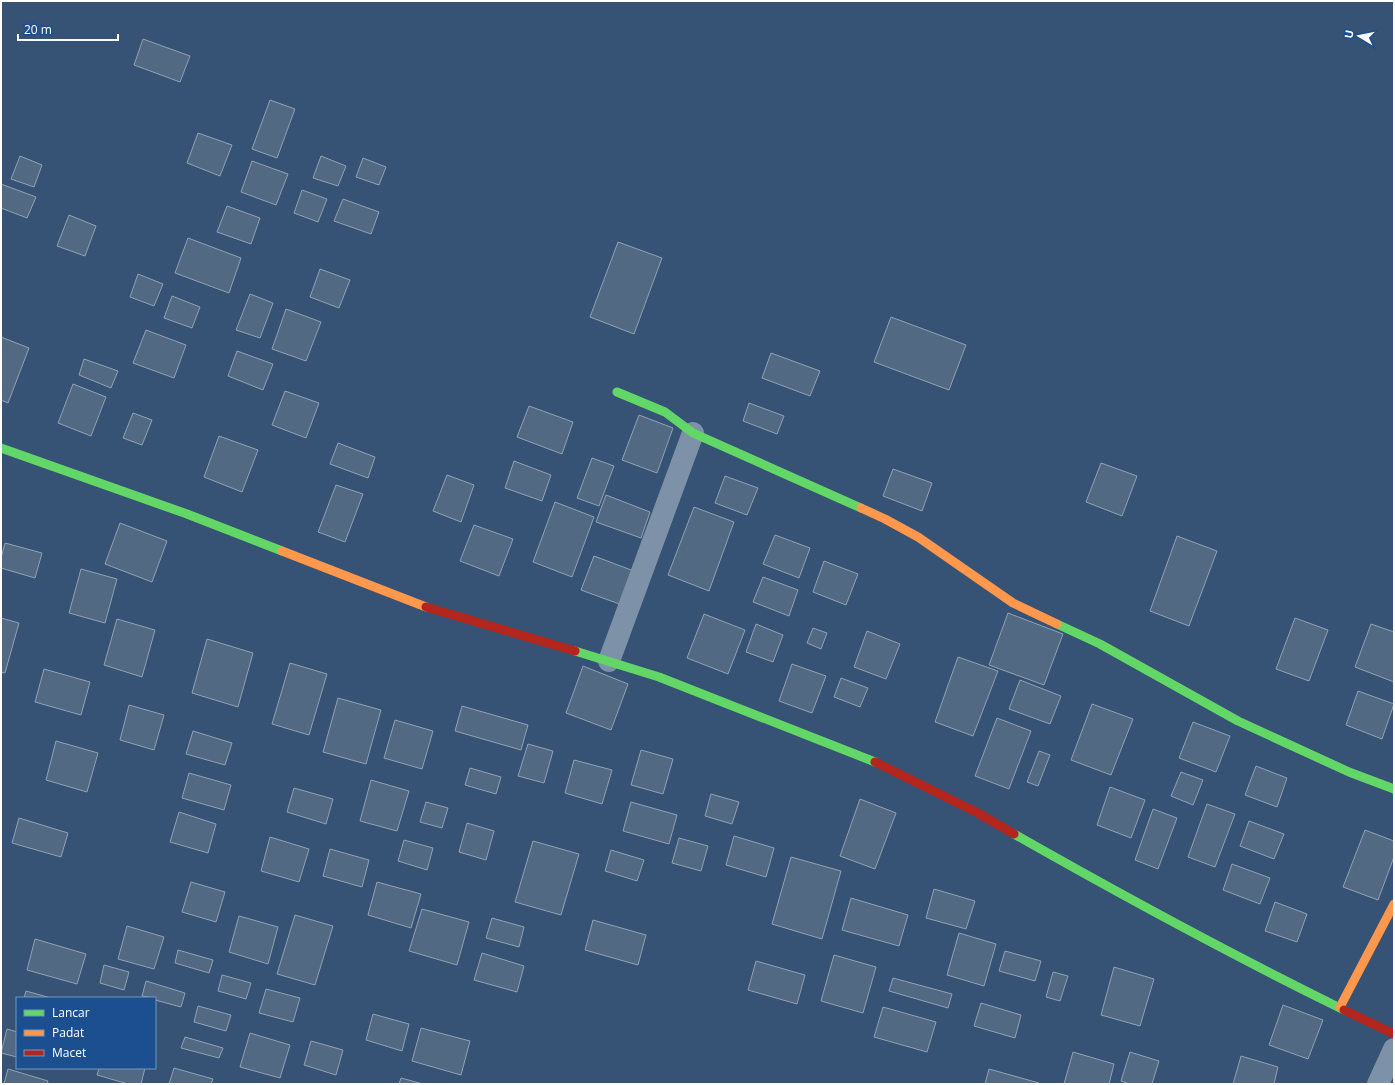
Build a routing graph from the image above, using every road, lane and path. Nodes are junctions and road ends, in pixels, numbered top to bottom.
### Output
1 (617, 392) dead end
2 (693, 433) junction
3 (1, 448) edge
4 (610, 661) junction
5 (1394, 789) edge
6 (1394, 904) edge
7 (1340, 1007) junction
8 (1394, 1034) edge
9 (1394, 1049) edge
10 (1378, 1084) edge

1 - 2 street
2 - 4 street
2 - 5 street
3 - 4 street
4 - 7 street
6 - 7 street
7 - 8 street
9 - 10 street

